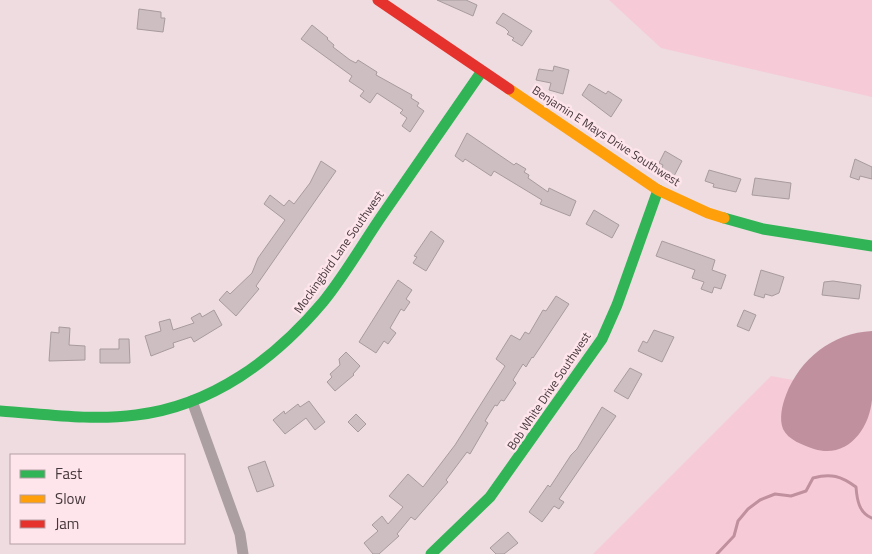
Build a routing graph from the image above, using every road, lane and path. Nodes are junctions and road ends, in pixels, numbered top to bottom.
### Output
1 (378, 0) edge
2 (482, 71) junction
3 (658, 190) junction
4 (872, 246) edge
5 (192, 401) junction
6 (0, 411) edge
7 (242, 554) edge
8 (431, 554) edge

1 - 2 street, Benjamin E Mays Drive Southwest
2 - 3 street, Benjamin E Mays Drive Southwest
2 - 5 street, Mockingbird Lane Southwest
3 - 4 street, Benjamin E Mays Drive Southwest
3 - 8 street, Bob White Drive Southwest
5 - 6 street, Mockingbird Lane Southwest
5 - 7 street

